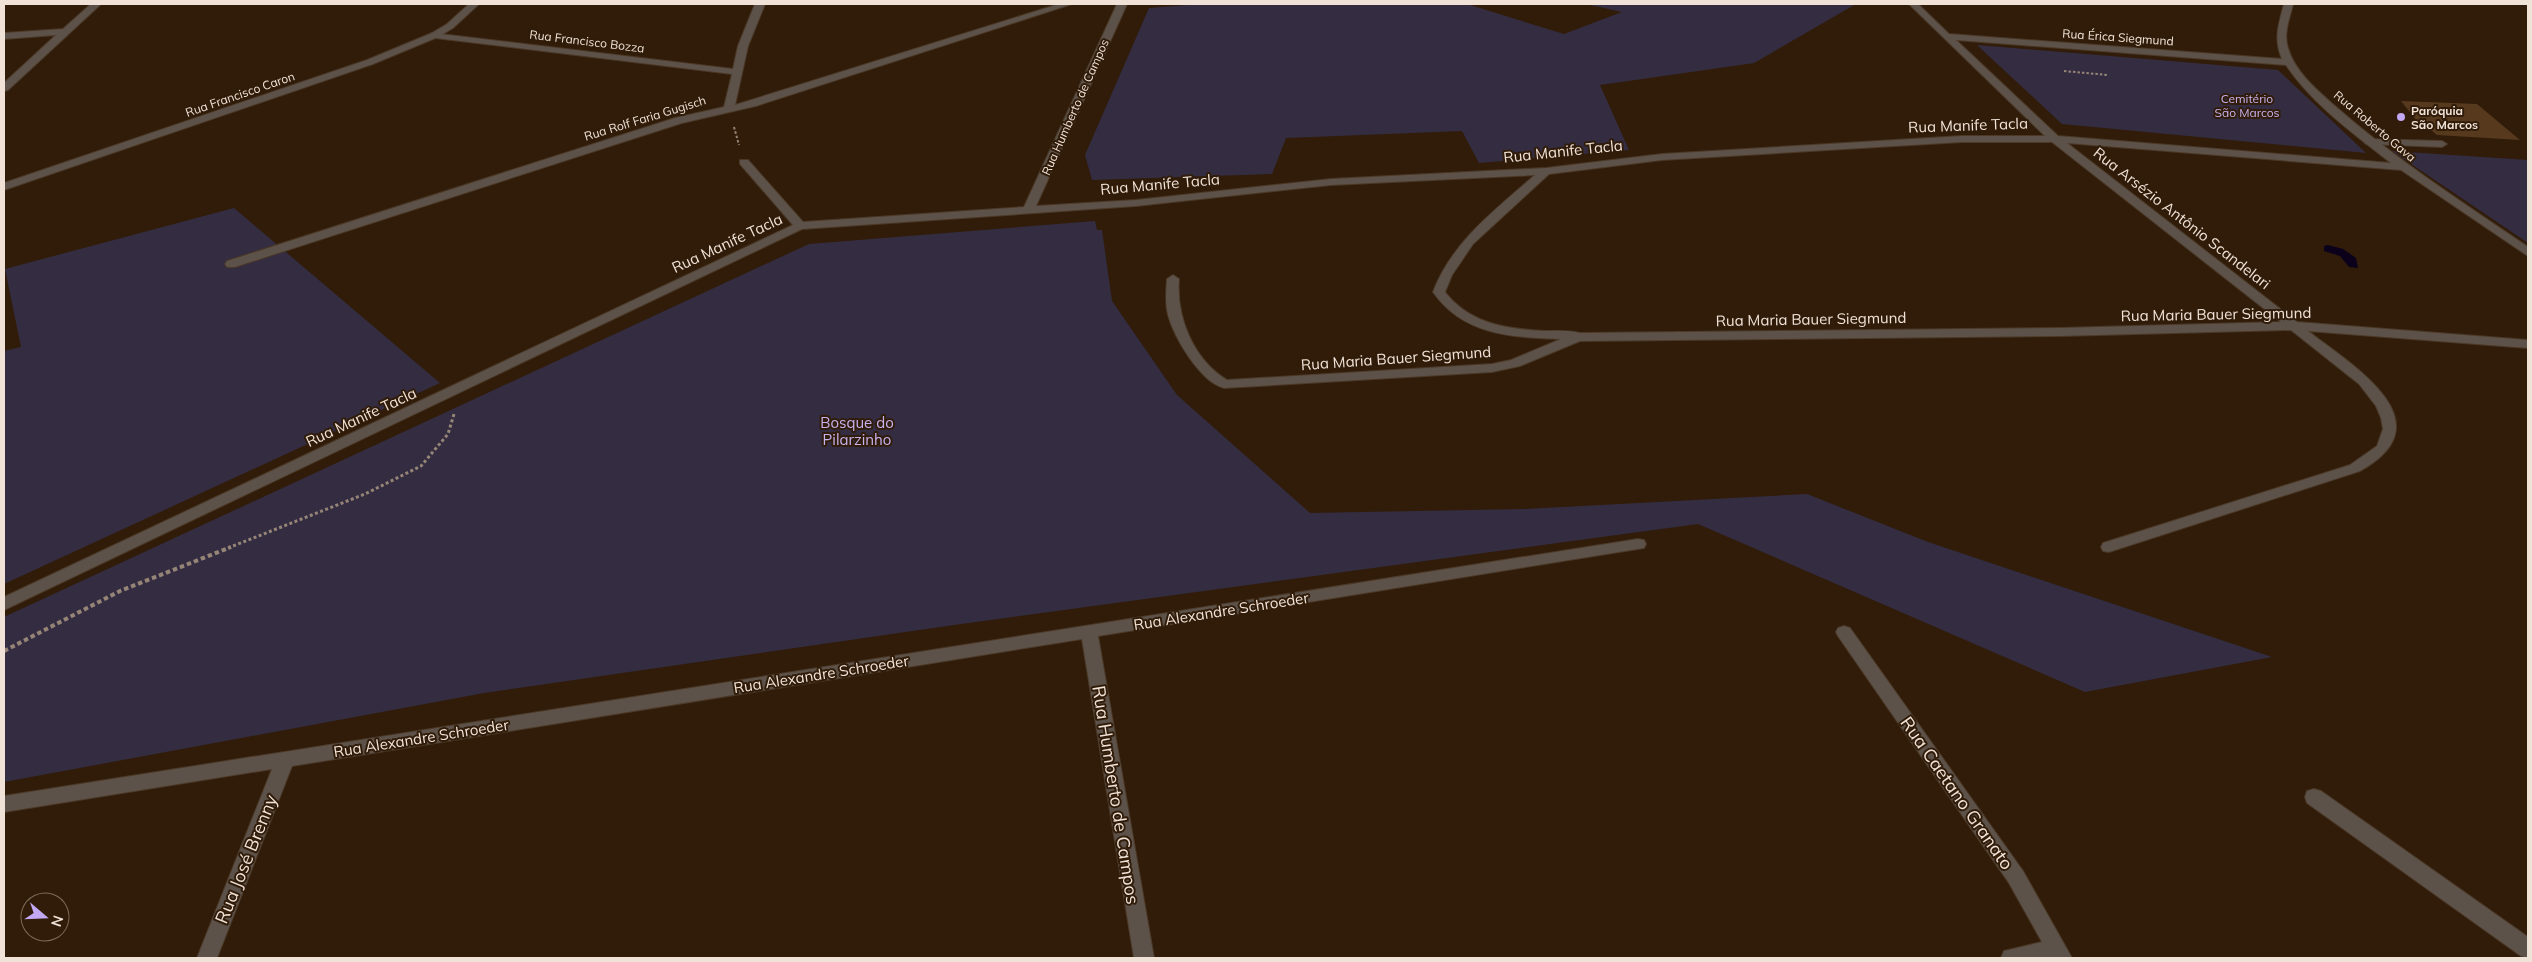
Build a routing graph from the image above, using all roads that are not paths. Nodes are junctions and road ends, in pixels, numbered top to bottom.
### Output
1 (96, 4) edge
2 (474, 4) edge
3 (760, 4) edge
4 (1067, 4) edge
5 (1122, 4) edge
6 (1913, 4) edge
7 (2289, 4) edge
8 (64, 32) junction
9 (435, 35) junction
10 (4, 36) edge
11 (1945, 36) junction
12 (2289, 62) junction
13 (736, 72) junction
14 (4, 88) edge
15 (729, 109) junction
16 (2055, 139) junction
17 (2369, 142) junction
18 (2442, 144) dead end
19 (744, 162) road end
20 (2401, 167) junction
21 (1546, 171) junction
22 (4, 187) edge
23 (1028, 210) junction
24 (800, 226) junction
25 (2528, 252) edge
26 (231, 264) dead end
27 (1173, 279) dead end
28 (2294, 326) junction
29 (1578, 337) junction
30 (2528, 344) edge
31 (1638, 544) dead end
32 (2109, 547) dead end
33 (4, 604) edge
34 (1089, 632) junction
35 (1844, 632) dead end
36 (285, 759) junction
37 (2314, 797) dead end
38 (4, 804) edge
39 (2528, 949) edge
40 (2060, 953) edge
41 (206, 958) edge
42 (1144, 958) edge
43 (2011, 958) edge

1 - 8 street
2 - 9 street, Rua Francisco Caron
3 - 13 street
4 - 15 street, Rua Rolf Faria Gugisch
5 - 23 street, Rua Humberto de Campos
6 - 11 street, Rua Arsézio Antônio Scandelari
7 - 12 street, Rua Roberto Gava
8 - 10 street
8 - 14 street
9 - 13 street, Rua Francisco Bozza
9 - 22 street, Rua Francisco Caron
11 - 12 street, Rua Érica Siegmund
11 - 16 street, Rua Arsézio Antônio Scandelari
12 - 17 street, Rua Roberto Gava
13 - 15 street
15 - 26 street, Rua Rolf Faria Gugisch
16 - 20 street, Rua Manife Tacla
16 - 21 street, Rua Manife Tacla
16 - 28 street, Rua Arsézio Antônio Scandelari
17 - 18 lane
17 - 20 street, Rua Roberto Gava
19 - 24 street
20 - 25 street, Rua Roberto Gava
21 - 23 street, Rua Manife Tacla
21 - 29 street
23 - 24 street, Rua Manife Tacla
24 - 33 street, Rua Manife Tacla
27 - 29 street, Rua Maria Bauer Siegmund
28 - 29 street, Rua Maria Bauer Siegmund
28 - 30 street, Rua Maria Bauer Siegmund
28 - 32 street, Rua Arsézio Antônio Scandelari
31 - 34 street, Rua Alexandre Schroeder
34 - 36 street, Rua Alexandre Schroeder
34 - 42 street, Rua Humberto de Campos
35 - 40 street, Rua Caetano Granato
36 - 38 street, Rua Alexandre Schroeder
36 - 41 street, Rua José Brenny
37 - 39 street
40 - 43 street

